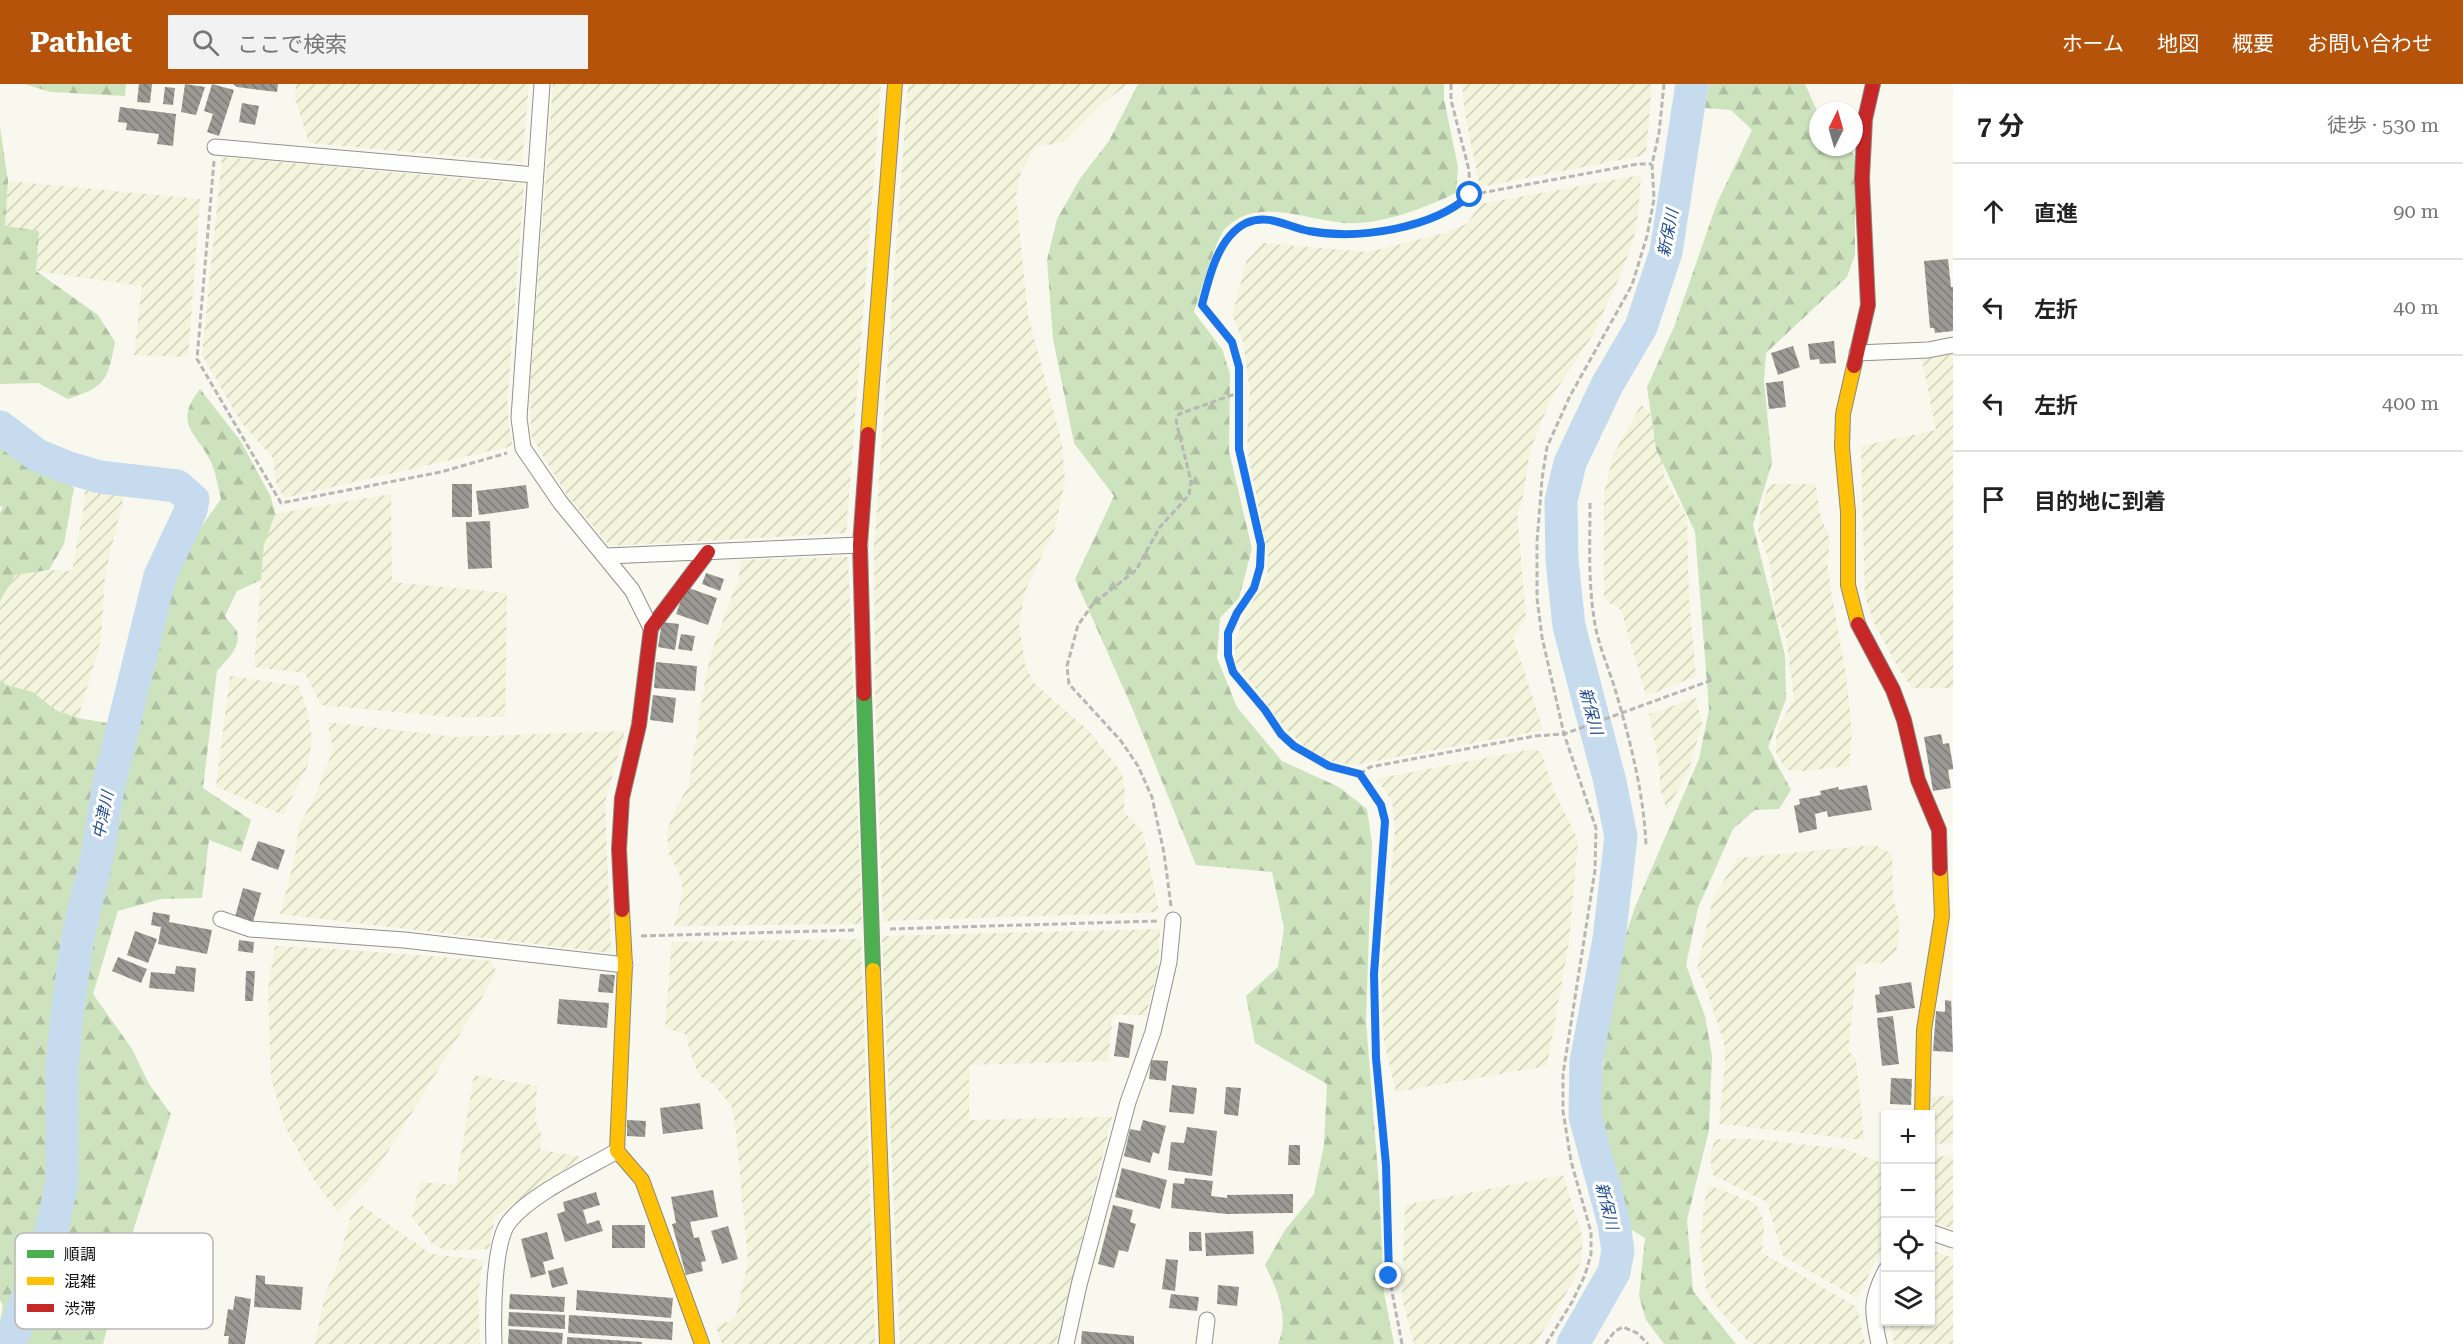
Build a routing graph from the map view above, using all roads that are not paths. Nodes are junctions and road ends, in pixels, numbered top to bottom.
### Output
1 (542, 84) edge
2 (895, 84) edge
3 (1873, 84) edge
4 (216, 147) road end
5 (535, 175) junction
6 (1953, 345) edge
7 (1857, 352) junction
8 (860, 545) junction
9 (708, 552) junction
10 (607, 556) junction
11 (651, 628) junction
12 (1946, 830) edge
13 (221, 919) dead end
14 (1173, 921) road end
15 (625, 965) junction
16 (1922, 1110) edge
17 (617, 1151) junction
18 (1935, 1234) edge
19 (1953, 1240) edge
20 (1885, 1272) edge
21 (1207, 1320) dead end
22 (494, 1344) edge
23 (702, 1344) edge
24 (887, 1344) edge
25 (1066, 1344) edge
26 (1204, 1344) edge
27 (1879, 1344) edge

1 - 5 street
2 - 8 street
3 - 7 street
4 - 5 street
5 - 10 street
6 - 7 street
7 - 12 street
8 - 9 street
8 - 24 street
9 - 10 street
9 - 11 street
10 - 11 street
11 - 15 street
12 - 16 street
13 - 15 street
14 - 25 street
15 - 17 street
17 - 22 street
17 - 23 street
18 - 19 street
20 - 27 street
21 - 26 street

